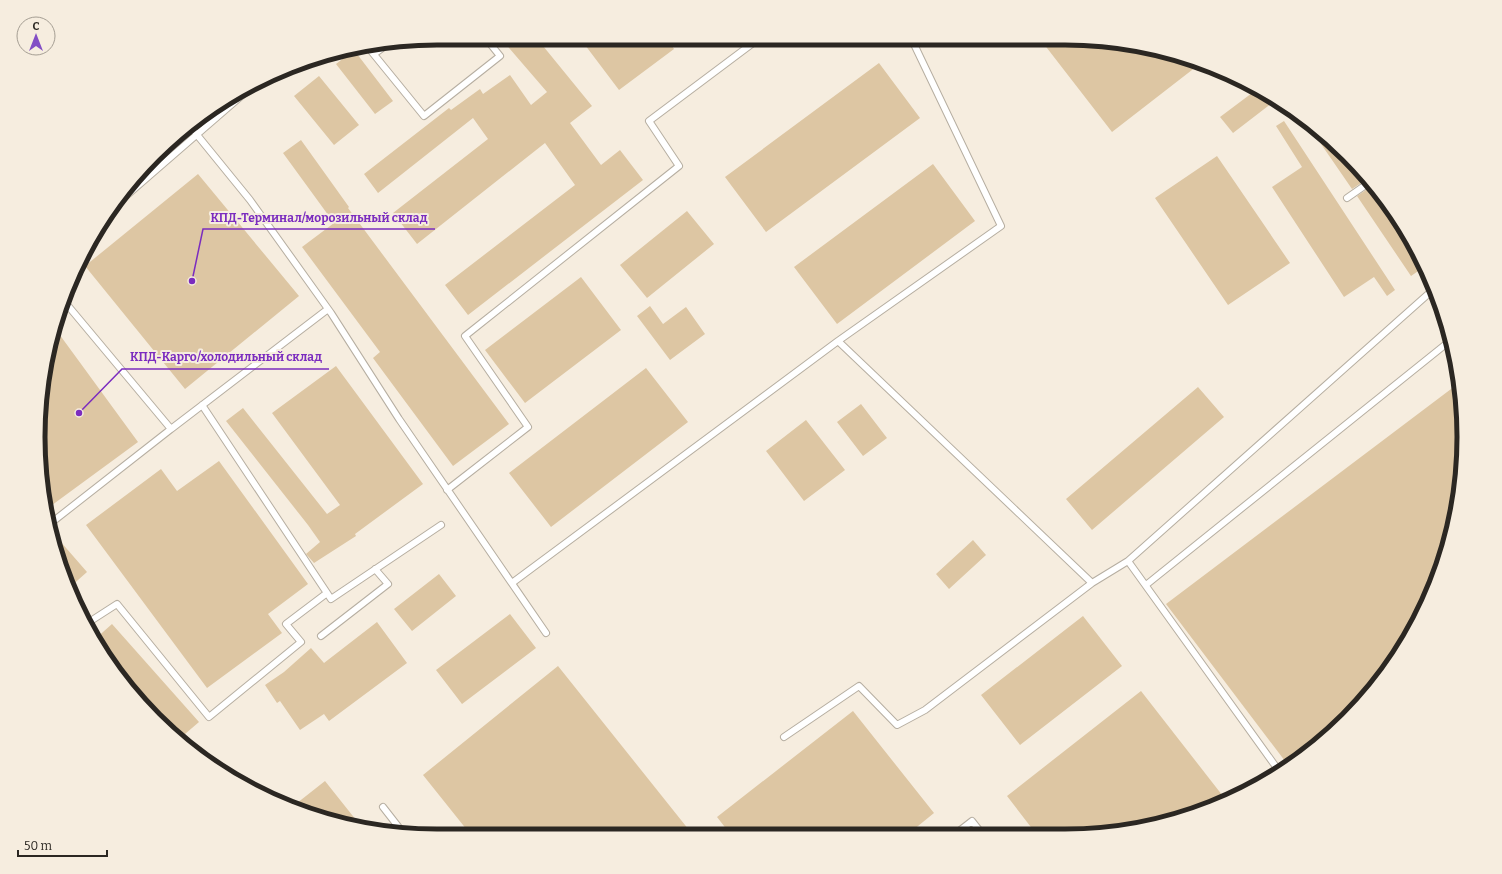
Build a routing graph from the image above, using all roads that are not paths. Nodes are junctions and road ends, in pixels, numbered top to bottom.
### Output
1 (491, 45) edge
2 (750, 45) edge
3 (914, 45) edge
4 (381, 49) edge
5 (371, 51) edge
6 (374, 54) junction
7 (233, 103) edge
8 (193, 130) edge
9 (196, 134) junction
10 (1365, 185) edge
11 (133, 189) edge
12 (1347, 198) dead end
13 (1429, 293) edge
14 (68, 306) edge
15 (328, 309) junction
16 (838, 342) junction
17 (1446, 344) edge
18 (202, 405) junction
19 (171, 429) junction
20 (447, 490) junction
21 (54, 520) edge
22 (441, 524) dead end
23 (1128, 561) junction
24 (375, 569) junction
25 (512, 583) junction
26 (1092, 583) junction
27 (1146, 585) junction
28 (327, 593) junction
29 (91, 621) edge
30 (546, 633) dead end
31 (322, 636) dead end
32 (784, 737) dead end
33 (1276, 767) edge
34 (383, 807) dead end
35 (399, 827) edge
36 (962, 829) edge
37 (978, 829) edge

1 - 6 lane
2 - 20 lane
3 - 16 lane
4 - 6 lane
5 - 6 lane
7 - 9 lane
8 - 9 lane
9 - 11 lane
9 - 15 lane
10 - 12 lane
13 - 23 lane
14 - 19 lane
15 - 18 lane
15 - 20 lane
16 - 25 lane
16 - 26 lane
17 - 27 lane
18 - 19 lane
18 - 28 lane
19 - 21 lane
20 - 25 lane
22 - 24 lane
23 - 26 lane
23 - 27 lane
24 - 28 lane
24 - 31 lane
25 - 30 lane
26 - 32 lane
27 - 33 lane
28 - 29 lane
34 - 35 lane
36 - 37 lane

